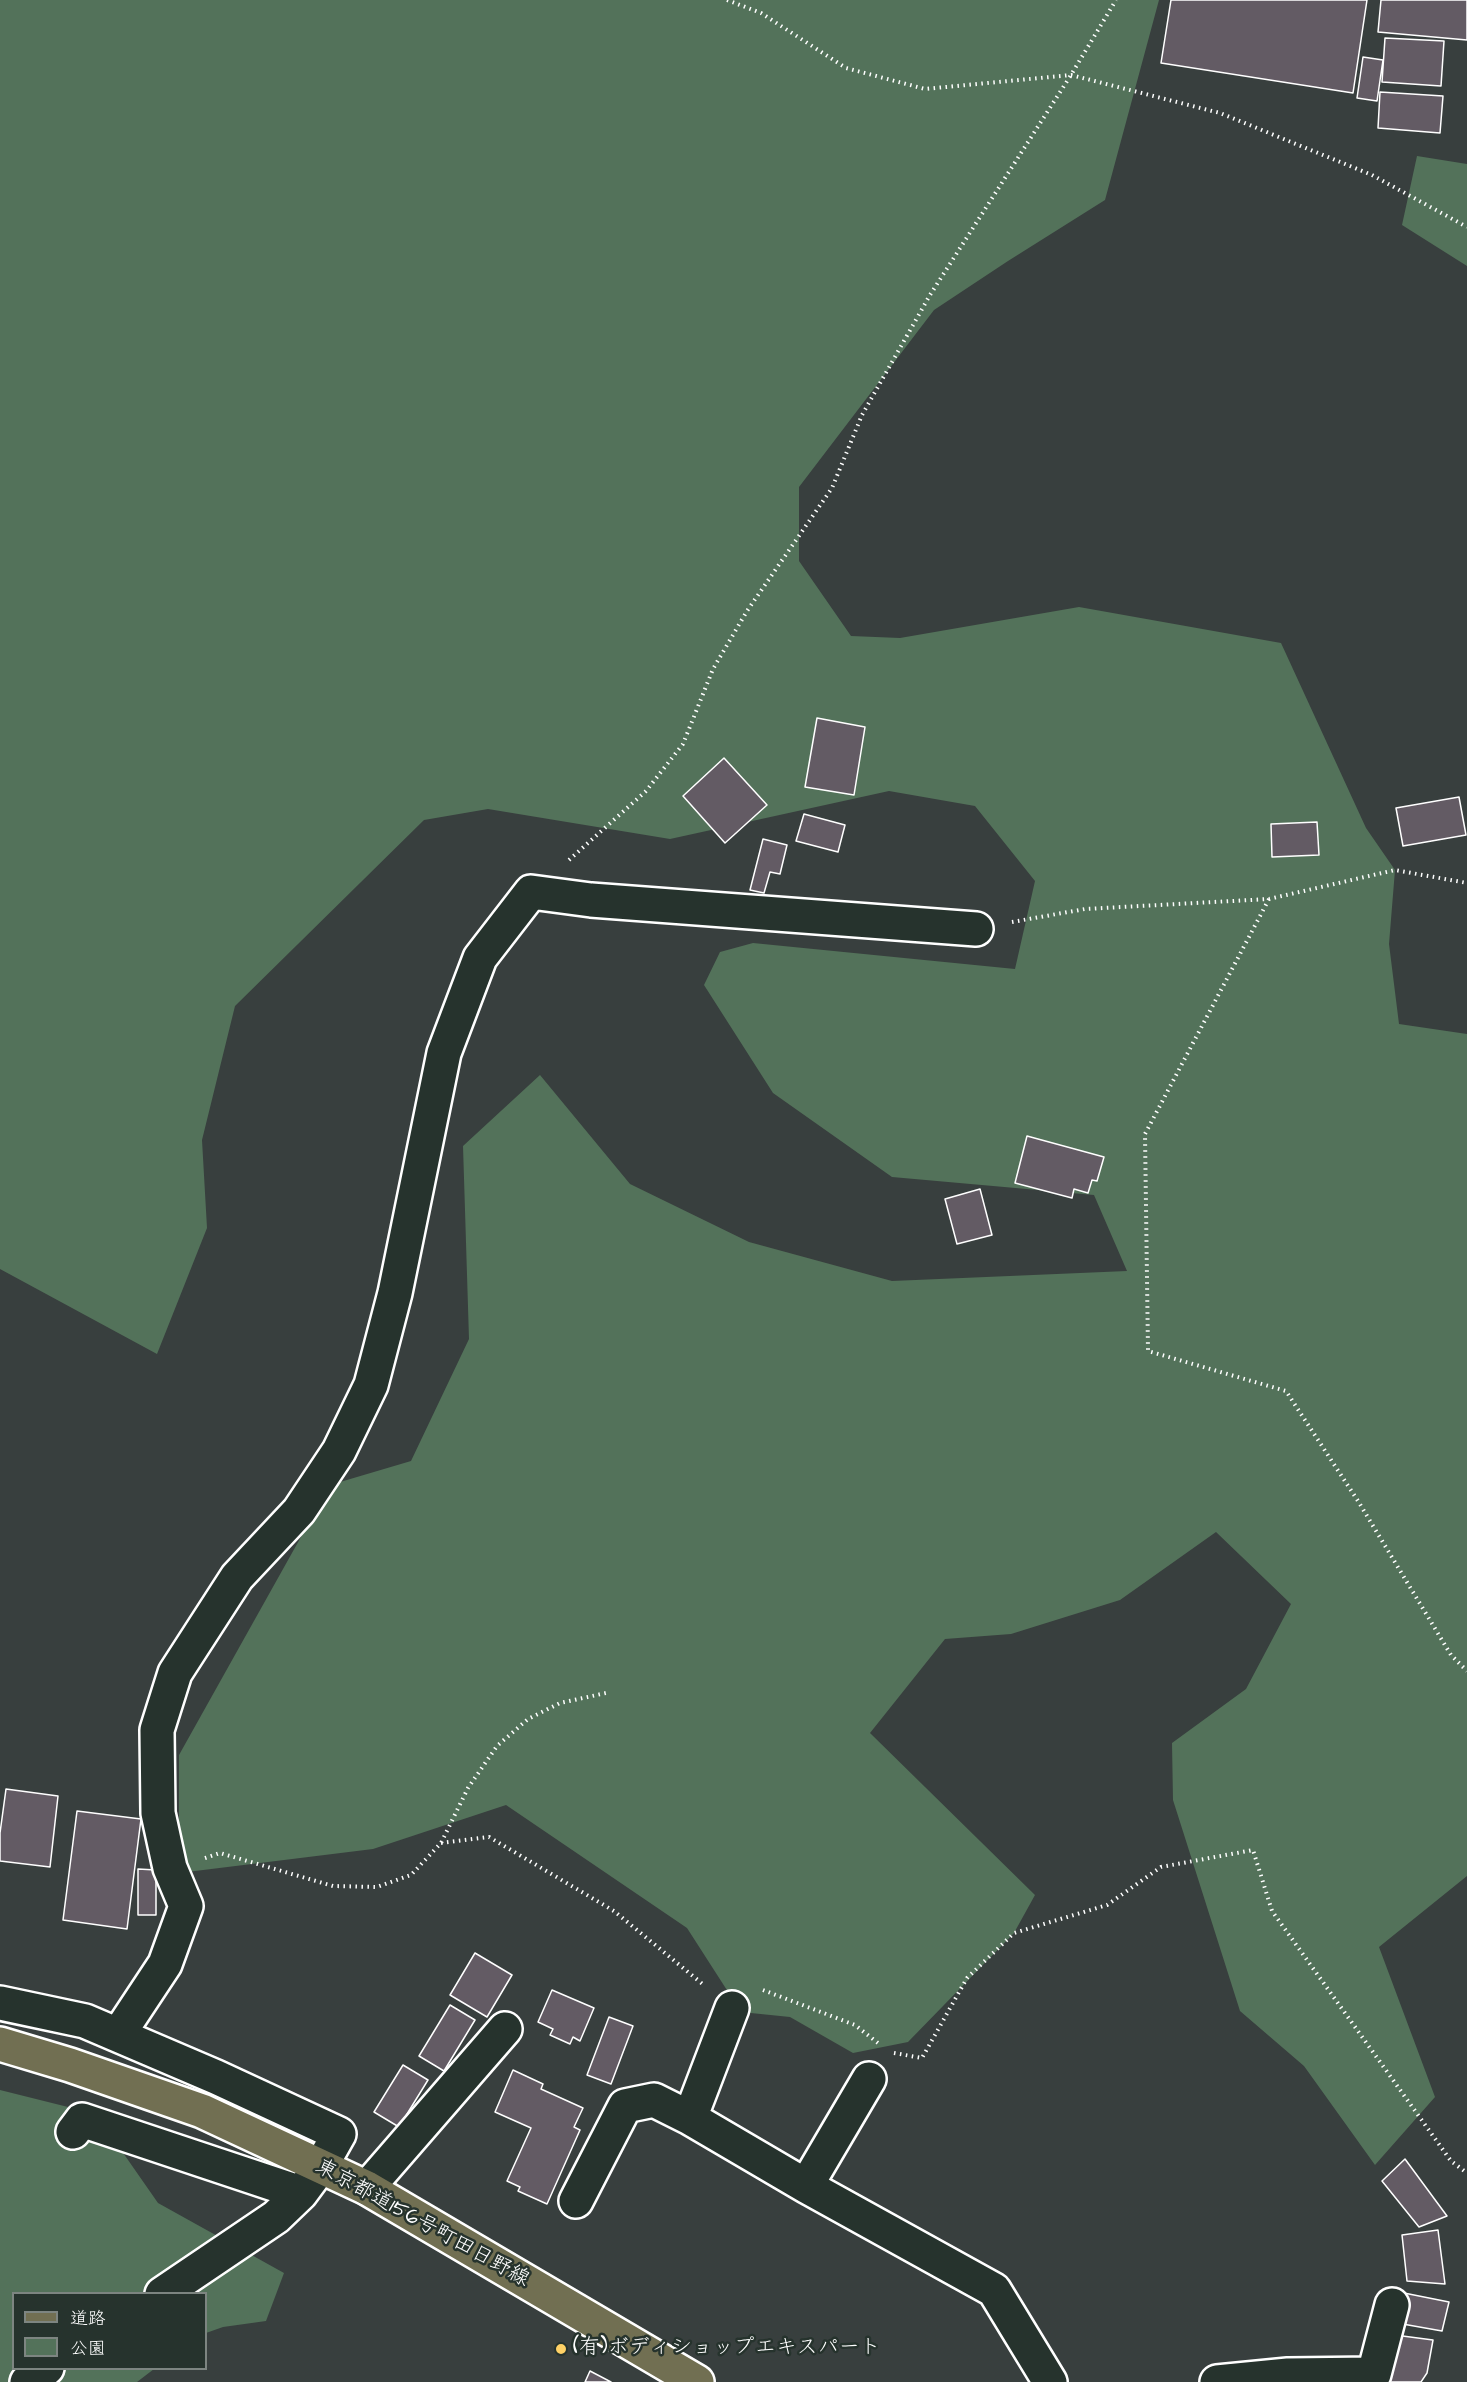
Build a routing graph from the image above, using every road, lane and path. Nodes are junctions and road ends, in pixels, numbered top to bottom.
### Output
1 (727, 0) edge
2 (1116, 0) edge
3 (1071, 75) junction
4 (1467, 227) edge
5 (1467, 883) edge
6 (531, 892) junction
7 (1269, 899) junction
8 (976, 929) joint
9 (1467, 1671) edge
10 (606, 1693) dead end
11 (441, 1843) junction
12 (170, 1868) junction
13 (0, 2003) edge
14 (732, 2008) junction
15 (505, 2029) dead end
16 (118, 2035) junction
17 (0, 2044) edge
18 (880, 2045) dead end
19 (888, 2051) dead end
20 (869, 2079) dead end
21 (690, 2118) junction
22 (73, 2132) dead end
23 (321, 2166) junction
24 (1467, 2173) edge
25 (806, 2186) junction
26 (367, 2188) junction
27 (301, 2193) junction
28 (576, 2201) dead end
29 (165, 2292) edge
30 (1392, 2305) dead end
31 (43, 2370) edge
32 (27, 2382) edge
33 (697, 2382) edge
34 (1050, 2382) edge
35 (1217, 2382) edge

1 - 3 path
2 - 3 path
3 - 4 path
3 - 6 path
5 - 7 path
6 - 8 street
6 - 12 street
7 - 8 path
7 - 9 path
10 - 11 path
11 - 12 path
11 - 14 path
12 - 16 street
13 - 16 street
14 - 18 path
14 - 21 street
15 - 26 street
16 - 23 street
17 - 23 main road, 東京都道156号町田日野線
19 - 24 path
20 - 25 street
21 - 25 street
21 - 28 street
22 - 27 street
23 - 26 main road, 東京都道156号町田日野線
23 - 27 street
25 - 34 street
26 - 33 main road, 東京都道156号町田日野線
27 - 29 street
30 - 35 street
31 - 32 street

